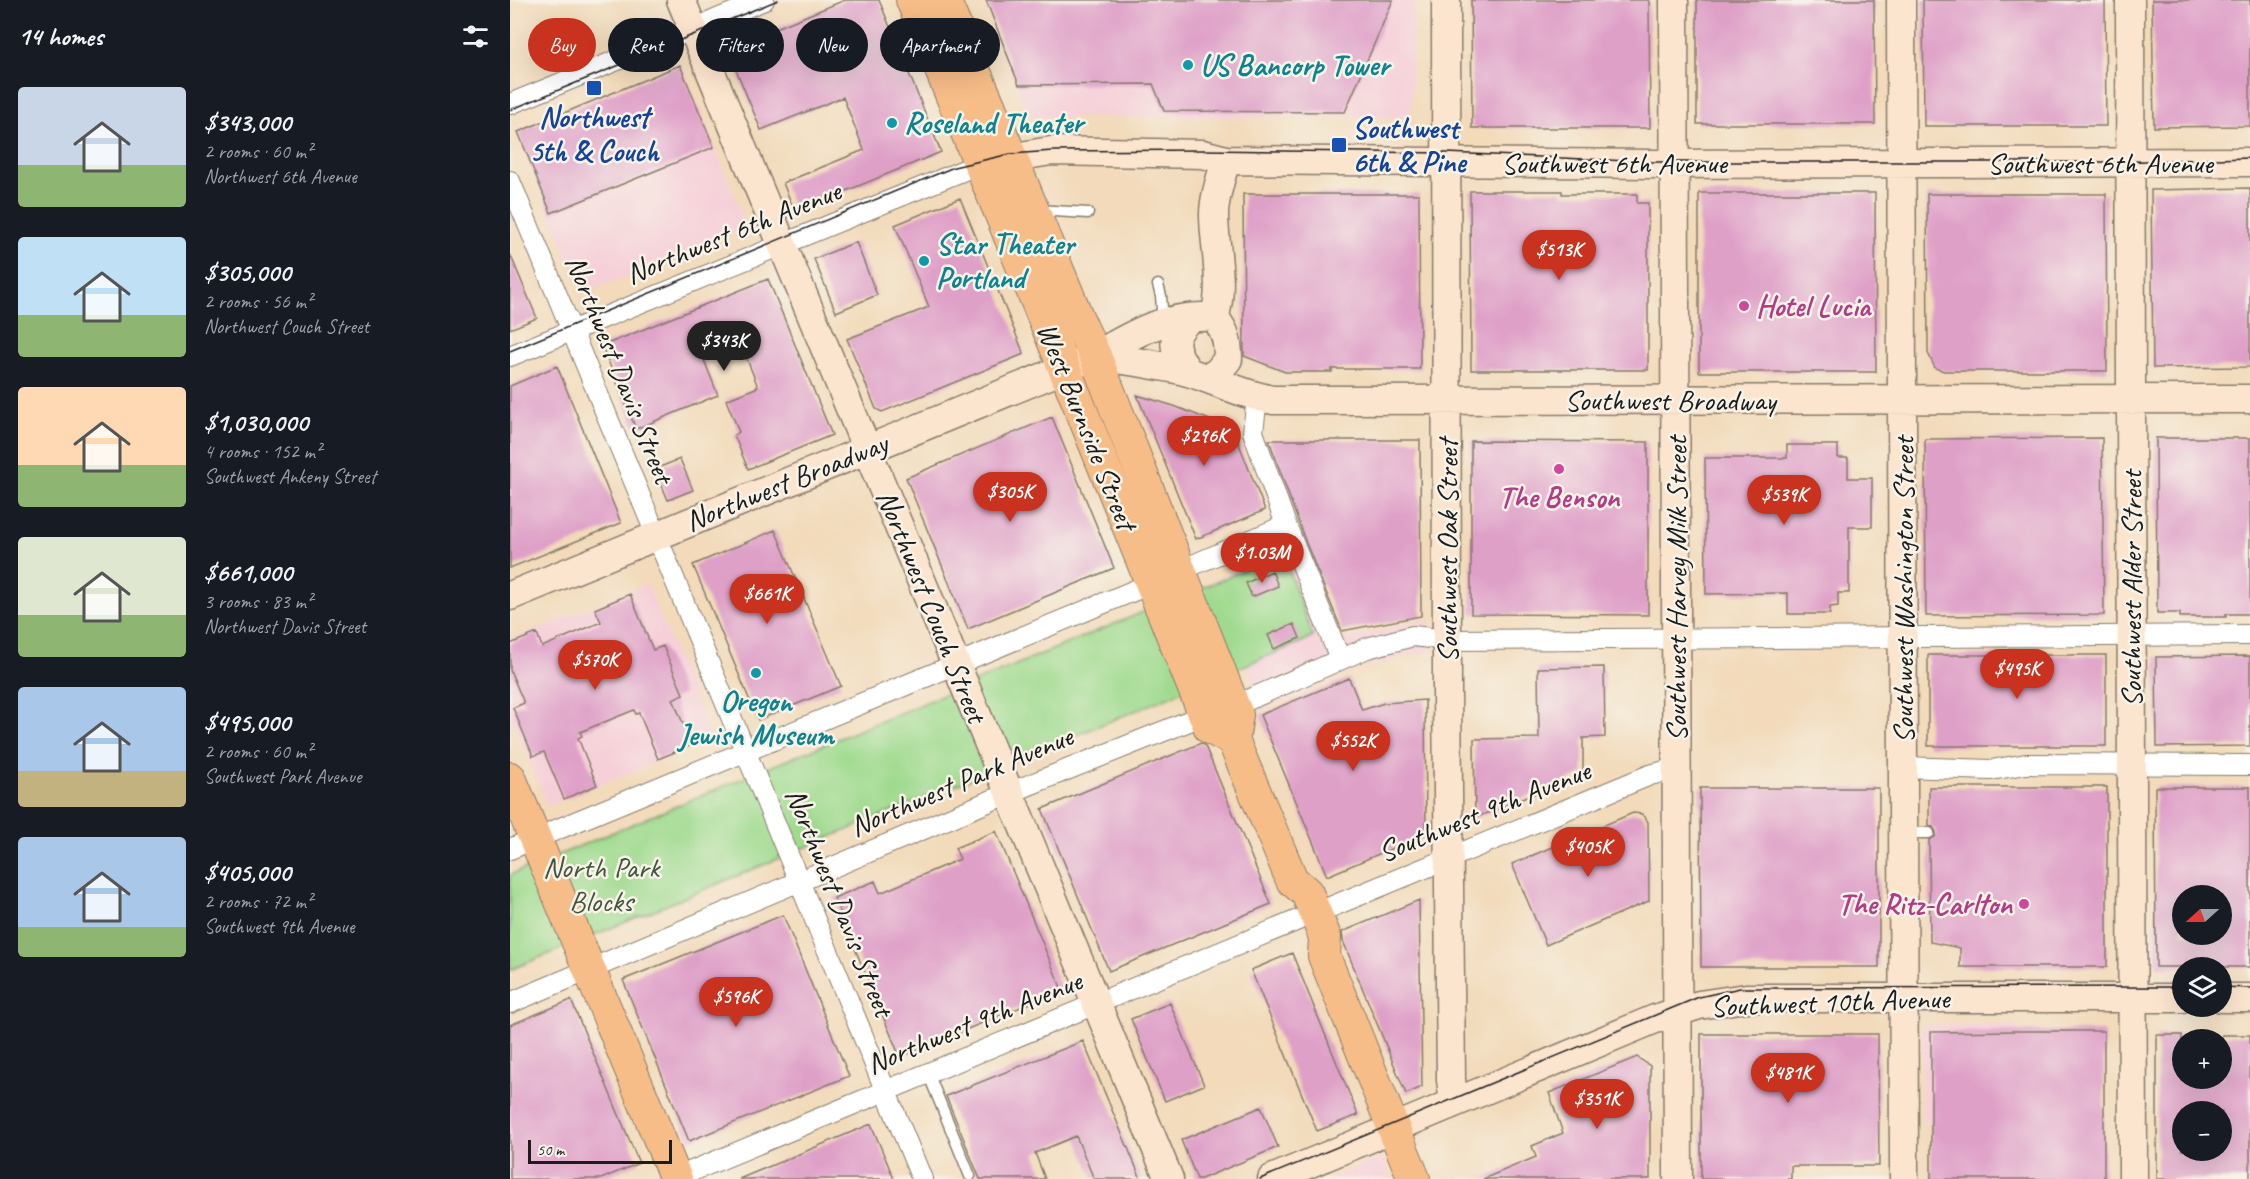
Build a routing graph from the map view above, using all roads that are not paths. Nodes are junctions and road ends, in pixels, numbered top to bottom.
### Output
1 (681, 0) edge
2 (764, 0) edge
3 (912, 0) edge
4 (944, 0) edge
5 (1446, 0) edge
6 (1674, 0) edge
7 (1901, 0) edge
8 (2130, 0) edge
9 (693, 29) junction
10 (510, 104) edge
11 (1011, 157) junction
12 (1226, 160) junction
13 (2250, 162) edge
14 (1446, 163) junction
15 (2130, 163) junction
16 (980, 164) junction
17 (1674, 164) junction
18 (1901, 164) junction
19 (510, 181) edge
20 (1033, 209) junction
21 (1089, 213) dead end
22 (782, 244) junction
23 (1158, 285) dead end
24 (1189, 320) junction
25 (572, 331) junction
26 (510, 356) edge
27 (1095, 357) junction
28 (1063, 369) junction
29 (1197, 375) junction
30 (1257, 398) junction
31 (2250, 399) edge
32 (1447, 400) junction
33 (1675, 400) junction
34 (1902, 400) junction
35 (2132, 400) junction
36 (867, 448) junction
37 (1286, 525) junction
38 (656, 536) junction
39 (1179, 570) junction
40 (1150, 584) junction
41 (510, 596) edge
42 (2250, 635) edge
43 (2131, 636) junction
44 (1903, 638) junction
45 (1676, 639) junction
46 (1447, 640) junction
47 (1340, 659) junction
48 (956, 665) junction
49 (1219, 710) junction
50 (746, 752) junction
51 (2131, 765) junction
52 (2250, 765) edge
53 (1903, 767) junction
54 (1677, 768) junction
55 (510, 778) edge
56 (1009, 793) junction
57 (523, 844) edge
58 (1449, 857) junction
59 (799, 882) junction
60 (1307, 917) junction
61 (589, 969) junction
62 (2132, 997) junction
63 (1904, 998) junction
64 (2172, 998) edge
65 (2232, 998) edge
66 (2250, 998) edge
67 (510, 1003) edge
68 (1097, 1004) junction
69 (1677, 1012) junction
70 (928, 1074) junction
71 (886, 1091) junction
72 (1454, 1102) junction
73 (1393, 1129) junction
74 (970, 1176) dead end
75 (675, 1179) edge
76 (922, 1179) edge
77 (1169, 1179) edge
78 (1272, 1179) edge
79 (1414, 1179) edge
80 (1678, 1179) edge
81 (1904, 1179) edge
82 (2133, 1179) edge

1 - 9 street, Northwest Couch Street
2 - 9 street
3 - 16 main road, West Burnside Street
4 - 11 main road, West Burnside Street
5 - 14 street, Southwest Oak Street
6 - 17 street, Southwest Harvey Milk Street
7 - 18 street, Southwest Washington Street
8 - 15 street, Southwest Alder Street
9 - 10 street
9 - 22 street, Northwest Couch Street
11 - 12 street, Southwest 6th Avenue
11 - 16 street, Southwest 6th Avenue
11 - 20 main road, West Burnside Street
12 - 14 street, Southwest 6th Avenue
12 - 24 street
13 - 15 street, Southwest 6th Avenue
14 - 17 street, Southwest 6th Avenue
14 - 32 street, Southwest Oak Street
15 - 18 street, Southwest 6th Avenue
15 - 35 street, Southwest Alder Street
16 - 22 street, Northwest 6th Avenue
16 - 28 main road, West Burnside Street
17 - 18 street, Southwest 6th Avenue
17 - 33 street, Southwest Harvey Milk Street
18 - 34 street, Southwest Washington Street
19 - 25 street, Northwest Davis Street
20 - 21 lane
20 - 27 main road, West Burnside Street
22 - 25 street, Northwest 6th Avenue
22 - 36 street, Northwest Couch Street
23 - 24 lane
24 - 27 street, Southwest Broadway
24 - 29 street
24 - 29 street
25 - 26 street, Northwest 6th Avenue
25 - 38 street, Northwest Davis Street
27 - 28 street, Southwest Broadway
27 - 29 street, Southwest Broadway
27 - 39 main road, West Burnside Street
28 - 36 street, Northwest Broadway
28 - 40 main road, West Burnside Street
29 - 30 street, Southwest Broadway
30 - 32 street, Southwest Broadway
30 - 37 street
31 - 35 street, Southwest Broadway
32 - 33 street, Southwest Broadway
32 - 46 street, Southwest Oak Street
33 - 34 street, Southwest Broadway
33 - 45 street, Southwest Harvey Milk Street
34 - 35 street, Southwest Broadway
34 - 44 street, Southwest Washington Street
35 - 43 street, Southwest Alder Street
36 - 38 street, Northwest Broadway
36 - 48 street, Northwest Couch Street
37 - 39 street
37 - 47 street
38 - 41 street, Northwest Broadway
38 - 50 street, Northwest Davis Street
39 - 49 main road, West Burnside Street
40 - 48 street
40 - 49 main road, West Burnside Street
42 - 43 street, Northwest Park Avenue
43 - 44 street, Northwest Park Avenue
43 - 51 street, Southwest Alder Street
44 - 45 street, Northwest Park Avenue
44 - 53 street, Southwest Washington Street
45 - 46 street, Northwest Park Avenue
45 - 54 street, Southwest Harvey Milk Street
46 - 47 street, Northwest Park Avenue
46 - 58 street, Southwest Oak Street
47 - 49 street, Northwest Park Avenue
48 - 50 street
48 - 56 street, Northwest Couch Street
49 - 56 street, Northwest Park Avenue
49 - 60 main road, West Burnside Street
50 - 57 street
50 - 59 street, Northwest Davis Street
51 - 52 street
51 - 53 street
51 - 62 street, Southwest Alder Street
53 - 63 street, Southwest Washington Street
54 - 58 street, Southwest 9th Avenue
54 - 69 street, Southwest Harvey Milk Street
55 - 57 main road
56 - 59 street, Northwest Park Avenue
56 - 68 street, Northwest Couch Street
57 - 61 main road
58 - 60 street, Southwest 9th Avenue
58 - 72 street, Southwest Oak Street
59 - 61 street, Northwest Park Avenue
59 - 71 street, Northwest Davis Street
60 - 68 street, Northwest 9th Avenue
60 - 73 main road, West Burnside Street
61 - 67 street, Northwest Park Avenue
61 - 75 main road
62 - 63 street, Southwest 10th Avenue
62 - 64 street, Southwest 10th Avenue
62 - 82 street, Southwest Alder Street
63 - 69 street, Southwest 10th Avenue
63 - 81 street, Southwest Washington Street
65 - 66 street
68 - 70 street, Northwest 9th Avenue
68 - 77 street, Northwest Couch Street
69 - 72 street, Southwest 10th Avenue
69 - 80 street, Southwest Harvey Milk Street
70 - 71 street, Northwest 9th Avenue
70 - 74 lane
71 - 75 street, Northwest 9th Avenue
71 - 76 street, Northwest Davis Street
72 - 73 street, Southwest 10th Avenue
73 - 78 street, Southwest 10th Avenue
73 - 79 main road, West Burnside Street

